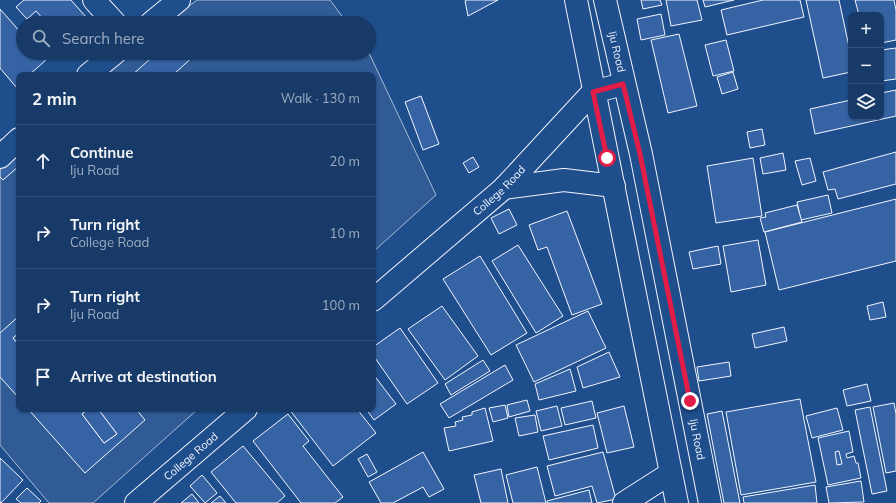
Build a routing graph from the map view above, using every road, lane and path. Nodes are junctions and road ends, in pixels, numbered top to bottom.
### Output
1 (94, 0) edge
2 (179, 0) edge
3 (576, 0) edge
4 (605, 0) edge
5 (109, 16) edge
6 (160, 16) edge
7 (106, 60) edge
8 (92, 72) edge
9 (623, 84) junction
10 (593, 92) junction
11 (16, 142) edge
12 (0, 157) edge
13 (614, 186) junction
14 (504, 188) junction
15 (376, 297) edge
16 (242, 412) edge
17 (670, 473) junction
18 (136, 503) edge
19 (624, 503) edge
20 (677, 503) edge
21 (710, 503) edge

1 - 5 main road
2 - 6 main road
3 - 10 main road
4 - 9 main road, Iju Road
7 - 8 main road
9 - 10 main road
9 - 21 main road, Iju Road
10 - 13 main road
10 - 14 main road, College Road
11 - 12 main road
13 - 14 main road
13 - 17 main road
14 - 15 main road, College Road
16 - 18 main road, College Road
17 - 19 main road
17 - 20 main road

